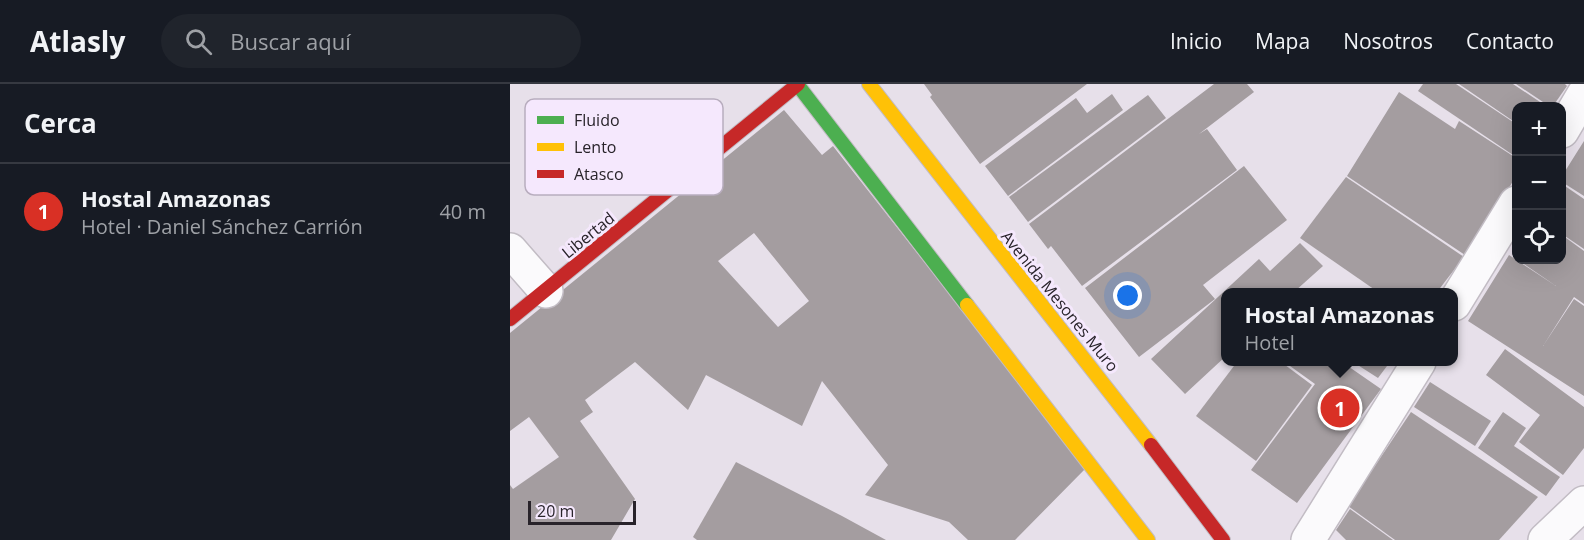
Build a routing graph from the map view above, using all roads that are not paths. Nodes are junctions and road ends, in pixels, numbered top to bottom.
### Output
1 (797, 84) edge
2 (869, 84) edge
3 (1584, 94) edge
4 (1566, 124) edge
5 (723, 145) edge
6 (662, 195) edge
7 (1512, 210) edge
8 (510, 249) edge
9 (546, 291) junction
10 (1458, 298) edge
11 (510, 319) edge
12 (1417, 366) edge
13 (1584, 503) edge
14 (1149, 540) edge
15 (1223, 540) edge
16 (1308, 540) edge
17 (1545, 540) edge

1 - 5 street, Libertad
1 - 14 street
2 - 15 street, Avenida Mesones Muro
3 - 4 street
6 - 9 street, Libertad
7 - 10 street
8 - 9 street
9 - 11 street, Libertad
12 - 16 street
13 - 17 street

